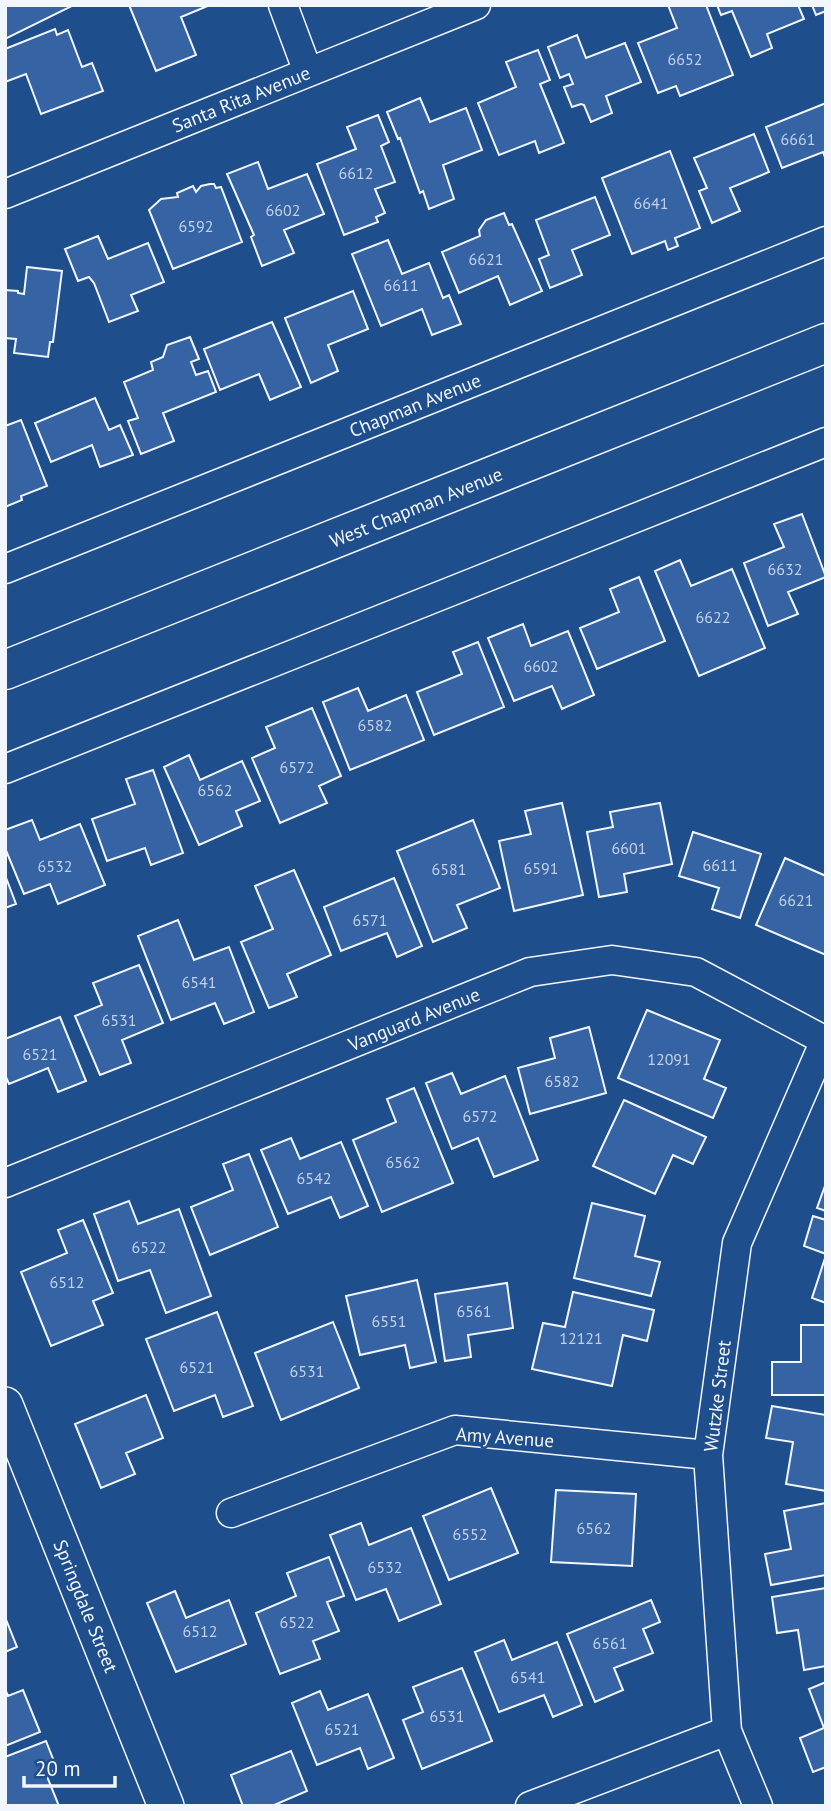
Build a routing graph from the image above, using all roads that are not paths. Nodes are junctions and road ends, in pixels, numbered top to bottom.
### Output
1 (283, 5) edge
2 (476, 5) edge
3 (308, 72) junction
4 (5, 194) edge
5 (826, 241) edge
6 (826, 344) edge
7 (826, 442) edge
8 (5, 569) edge
9 (5, 670) edge
10 (5, 769) edge
11 (825, 1039) edge
12 (7, 1178) edge
13 (5, 1405) edge
14 (708, 1455) junction
15 (231, 1513) dead end
16 (727, 1731) junction
17 (166, 1806) edge
18 (530, 1806) edge
19 (758, 1806) edge

1 - 3 street
2 - 3 street, Santa Rita Avenue
3 - 4 street, Santa Rita Avenue
5 - 8 street, Chapman Avenue
6 - 9 main road, West Chapman Avenue
7 - 10 street
11 - 12 street, Vanguard Avenue
11 - 14 street, Wutzke Street
13 - 17 street, Springdale Street
14 - 15 street, Amy Avenue
14 - 16 street, Wutzke Street
16 - 18 street
16 - 19 street, Wutzke Street

